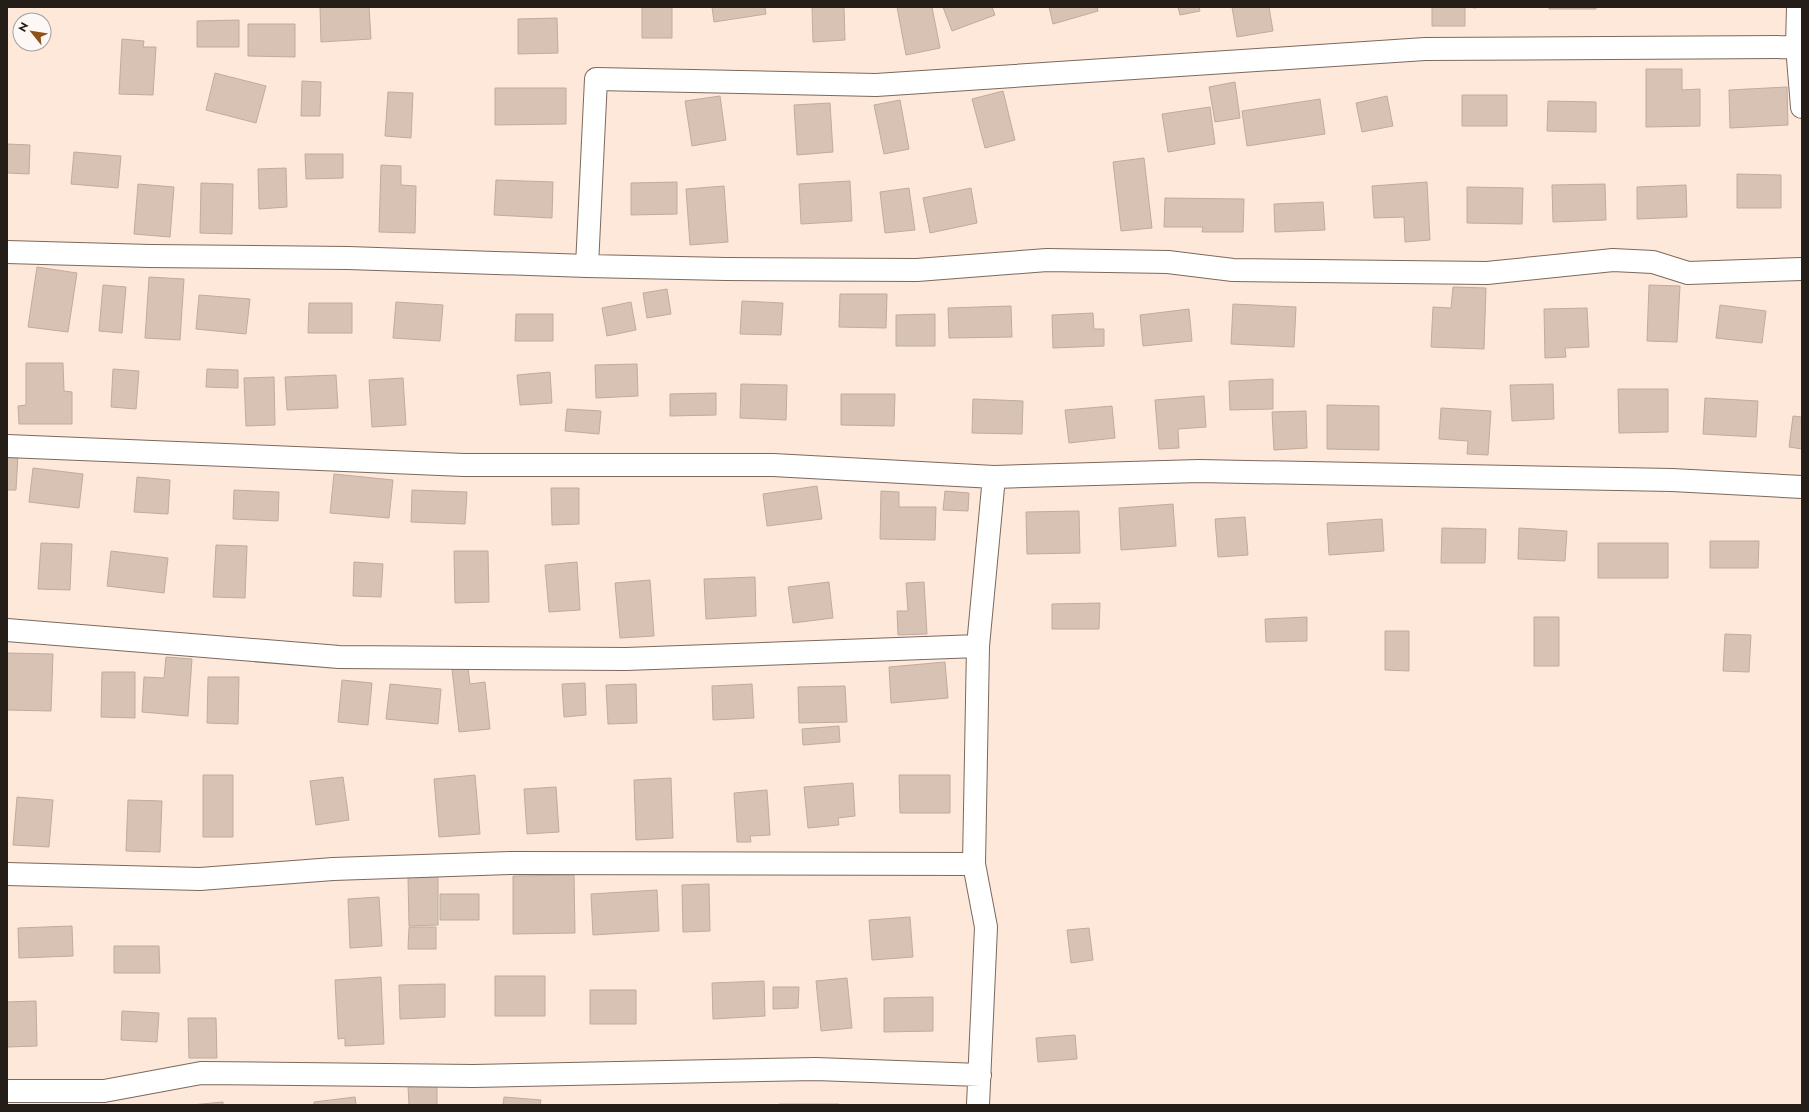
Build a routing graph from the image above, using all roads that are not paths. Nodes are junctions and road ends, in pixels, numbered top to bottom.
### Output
1 (1798, 7) edge
2 (1800, 46) edge
3 (1802, 107) edge
4 (7, 252) edge
5 (587, 266) junction
6 (1802, 269) edge
7 (7, 446) edge
8 (994, 477) junction
9 (1802, 487) edge
10 (7, 630) edge
11 (978, 646) junction
12 (974, 864) junction
13 (7, 874) edge
14 (980, 1075) junction
15 (7, 1091) edge
16 (978, 1105) edge

1 - 2 street
2 - 3 street
2 - 5 street
4 - 5 street
5 - 6 street
7 - 8 street
8 - 9 street
8 - 11 street
10 - 11 street
11 - 12 street
12 - 13 street
12 - 14 street
14 - 15 street
14 - 16 street

